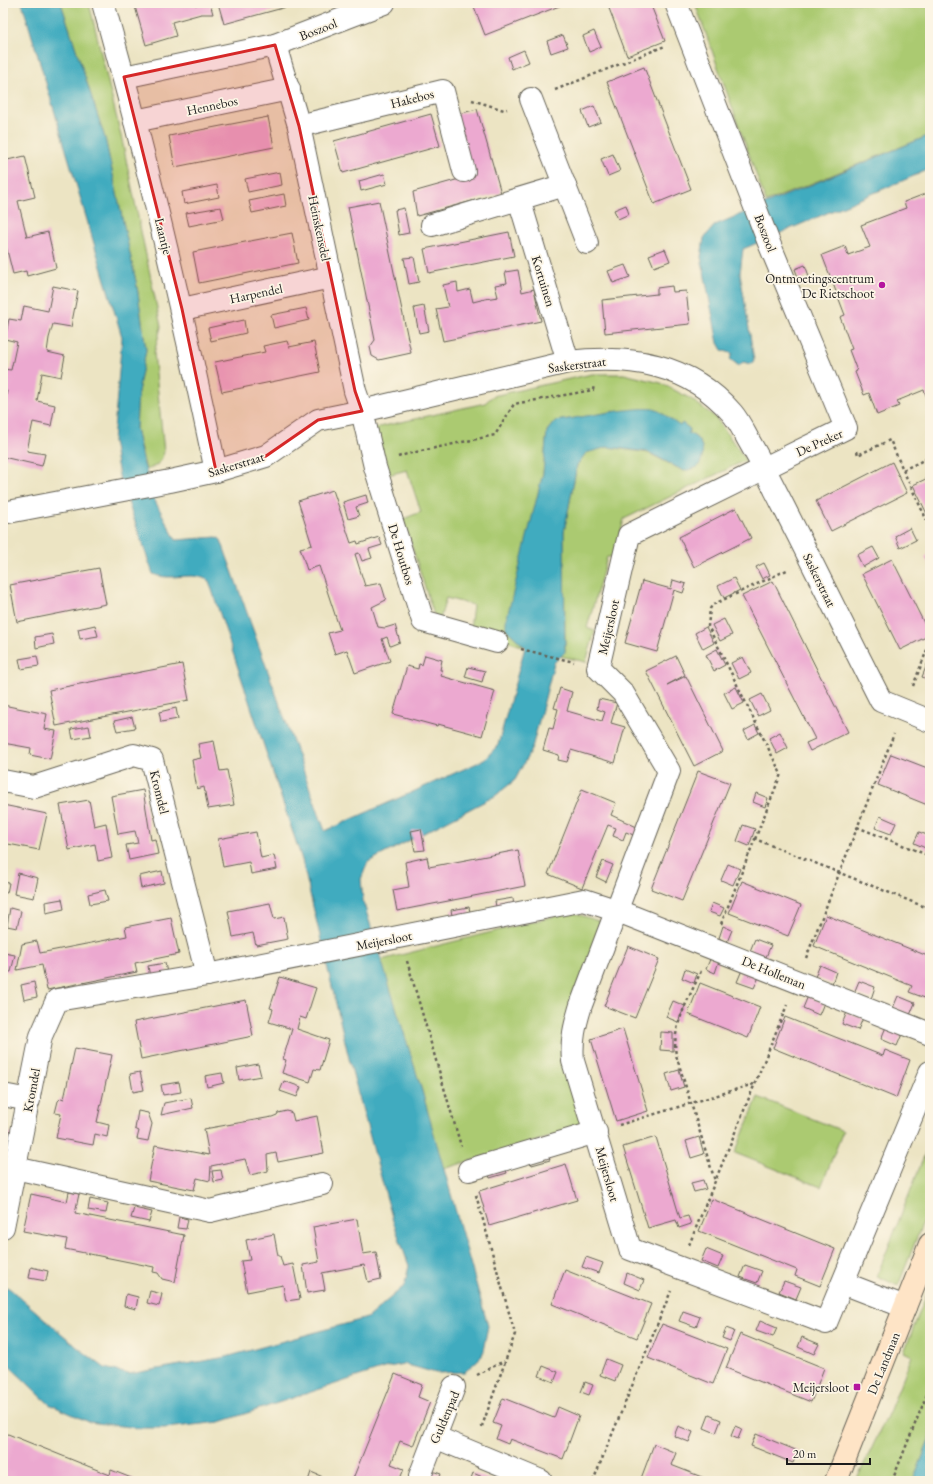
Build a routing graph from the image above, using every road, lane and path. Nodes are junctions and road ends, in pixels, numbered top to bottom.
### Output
1 (103, 3) edge
2 (384, 3) edge
3 (676, 3) edge
4 (690, 36) junction
5 (275, 45) junction
6 (124, 77) junction
7 (289, 89) junction
8 (443, 91) junction
9 (531, 99) junction
10 (135, 121) junction
11 (299, 126) junction
12 (464, 171) dead end
13 (565, 185) junction
14 (519, 200) junction
15 (432, 225) dead end
16 (587, 243) dead end
17 (331, 277) junction
18 (182, 309) junction
19 (595, 359) junction
20 (568, 362) junction
21 (362, 411) junction
22 (846, 428) junction
23 (930, 457) edge
24 (375, 467) junction
25 (764, 467) junction
26 (903, 470) junction
27 (216, 471) junction
28 (3, 513) edge
29 (930, 527) edge
30 (810, 559) junction
31 (930, 642) edge
32 (506, 645) joint
33 (562, 659) dead end
34 (904, 710) junction
35 (930, 721) edge
36 (3, 781) edge
37 (857, 827) junction
38 (755, 840) junction
39 (930, 856) edge
40 (839, 873) junction
41 (930, 909) edge
42 (618, 911) junction
43 (711, 947) junction
44 (314, 954) joint
45 (207, 975) junction
46 (797, 981) junction
47 (930, 1034) edge
48 (930, 1072) edge
49 (754, 1084) junction
50 (3, 1095) edge
51 (29, 1100) junction
52 (691, 1103) junction
53 (596, 1132) junction
54 (15, 1168) junction
55 (469, 1170) dead end
56 (715, 1182) junction
57 (322, 1184) dead end
58 (3, 1227) edge
59 (930, 1244) edge
60 (680, 1268) junction
61 (843, 1283) junction
62 (905, 1307) junction
63 (454, 1387) joint
64 (930, 1387) edge
65 (435, 1437) junction
66 (473, 1452) junction
67 (420, 1476) dead end
68 (541, 1481) edge
69 (593, 1481) edge
70 (836, 1481) edge
71 (892, 1481) edge

1 - 6 street, Laantje
2 - 5 street, Boszool
3 - 4 street, Boszool
4 - 9 path
4 - 22 street, Boszool
5 - 6 street
5 - 7 street, Heinskensdel
6 - 10 street, Laantje
7 - 10 street, Hennebos
7 - 11 street, Heinskensdel
8 - 9 path
8 - 11 street, Hakebos
8 - 12 street, Hakebos
9 - 13 street
10 - 18 street, Laantje
11 - 17 street, Heinskensdel
13 - 14 street
13 - 16 street
14 - 15 street
14 - 20 street, Kortuinen
17 - 18 street, Harpendel
17 - 21 street, Heinskensdel
18 - 27 street, Laantje
19 - 20 street, Saskerstraat
19 - 24 path
19 - 25 street, Saskerstraat
20 - 21 street, Saskerstraat
21 - 24 street, De Houtbos
21 - 27 street, Saskerstraat
22 - 25 street, De Preker
22 - 26 path, De Preker
23 - 26 path
24 - 32 street, De Houtbos
25 - 30 street, Saskerstraat
25 - 42 street, Meijersloot
26 - 29 path
27 - 28 street, Saskerstraat
30 - 34 street, Saskerstraat
30 - 38 path
31 - 34 path
32 - 33 path
34 - 35 street, Saskerstraat
34 - 37 path
36 - 45 street, Kromdel
37 - 39 path
37 - 40 path
38 - 40 path
38 - 43 path
40 - 41 path
40 - 46 path
42 - 43 street, De Holleman
42 - 44 street, Meijersloot
42 - 53 street, Meijersloot
43 - 46 street, De Holleman
43 - 52 path
44 - 45 street, Kromdel
45 - 51 street, Kromdel
46 - 47 street, De Holleman
46 - 49 path
48 - 61 street, Meijersloot
49 - 52 path
49 - 56 path
50 - 51 street
51 - 54 street, Kromdel
52 - 53 path
52 - 56 path
53 - 55 street, Meijersloot
53 - 60 street, Meijersloot
54 - 57 street
54 - 58 street, Kromdel
56 - 60 path
59 - 62 street, De Landman
60 - 61 street, Meijersloot
60 - 69 path
61 - 62 street
62 - 70 street, De Landman
63 - 65 street, Guldenpad
63 - 66 path, Guldenpad
64 - 71 path
65 - 66 street
65 - 67 street, Guldenpad
66 - 68 street

